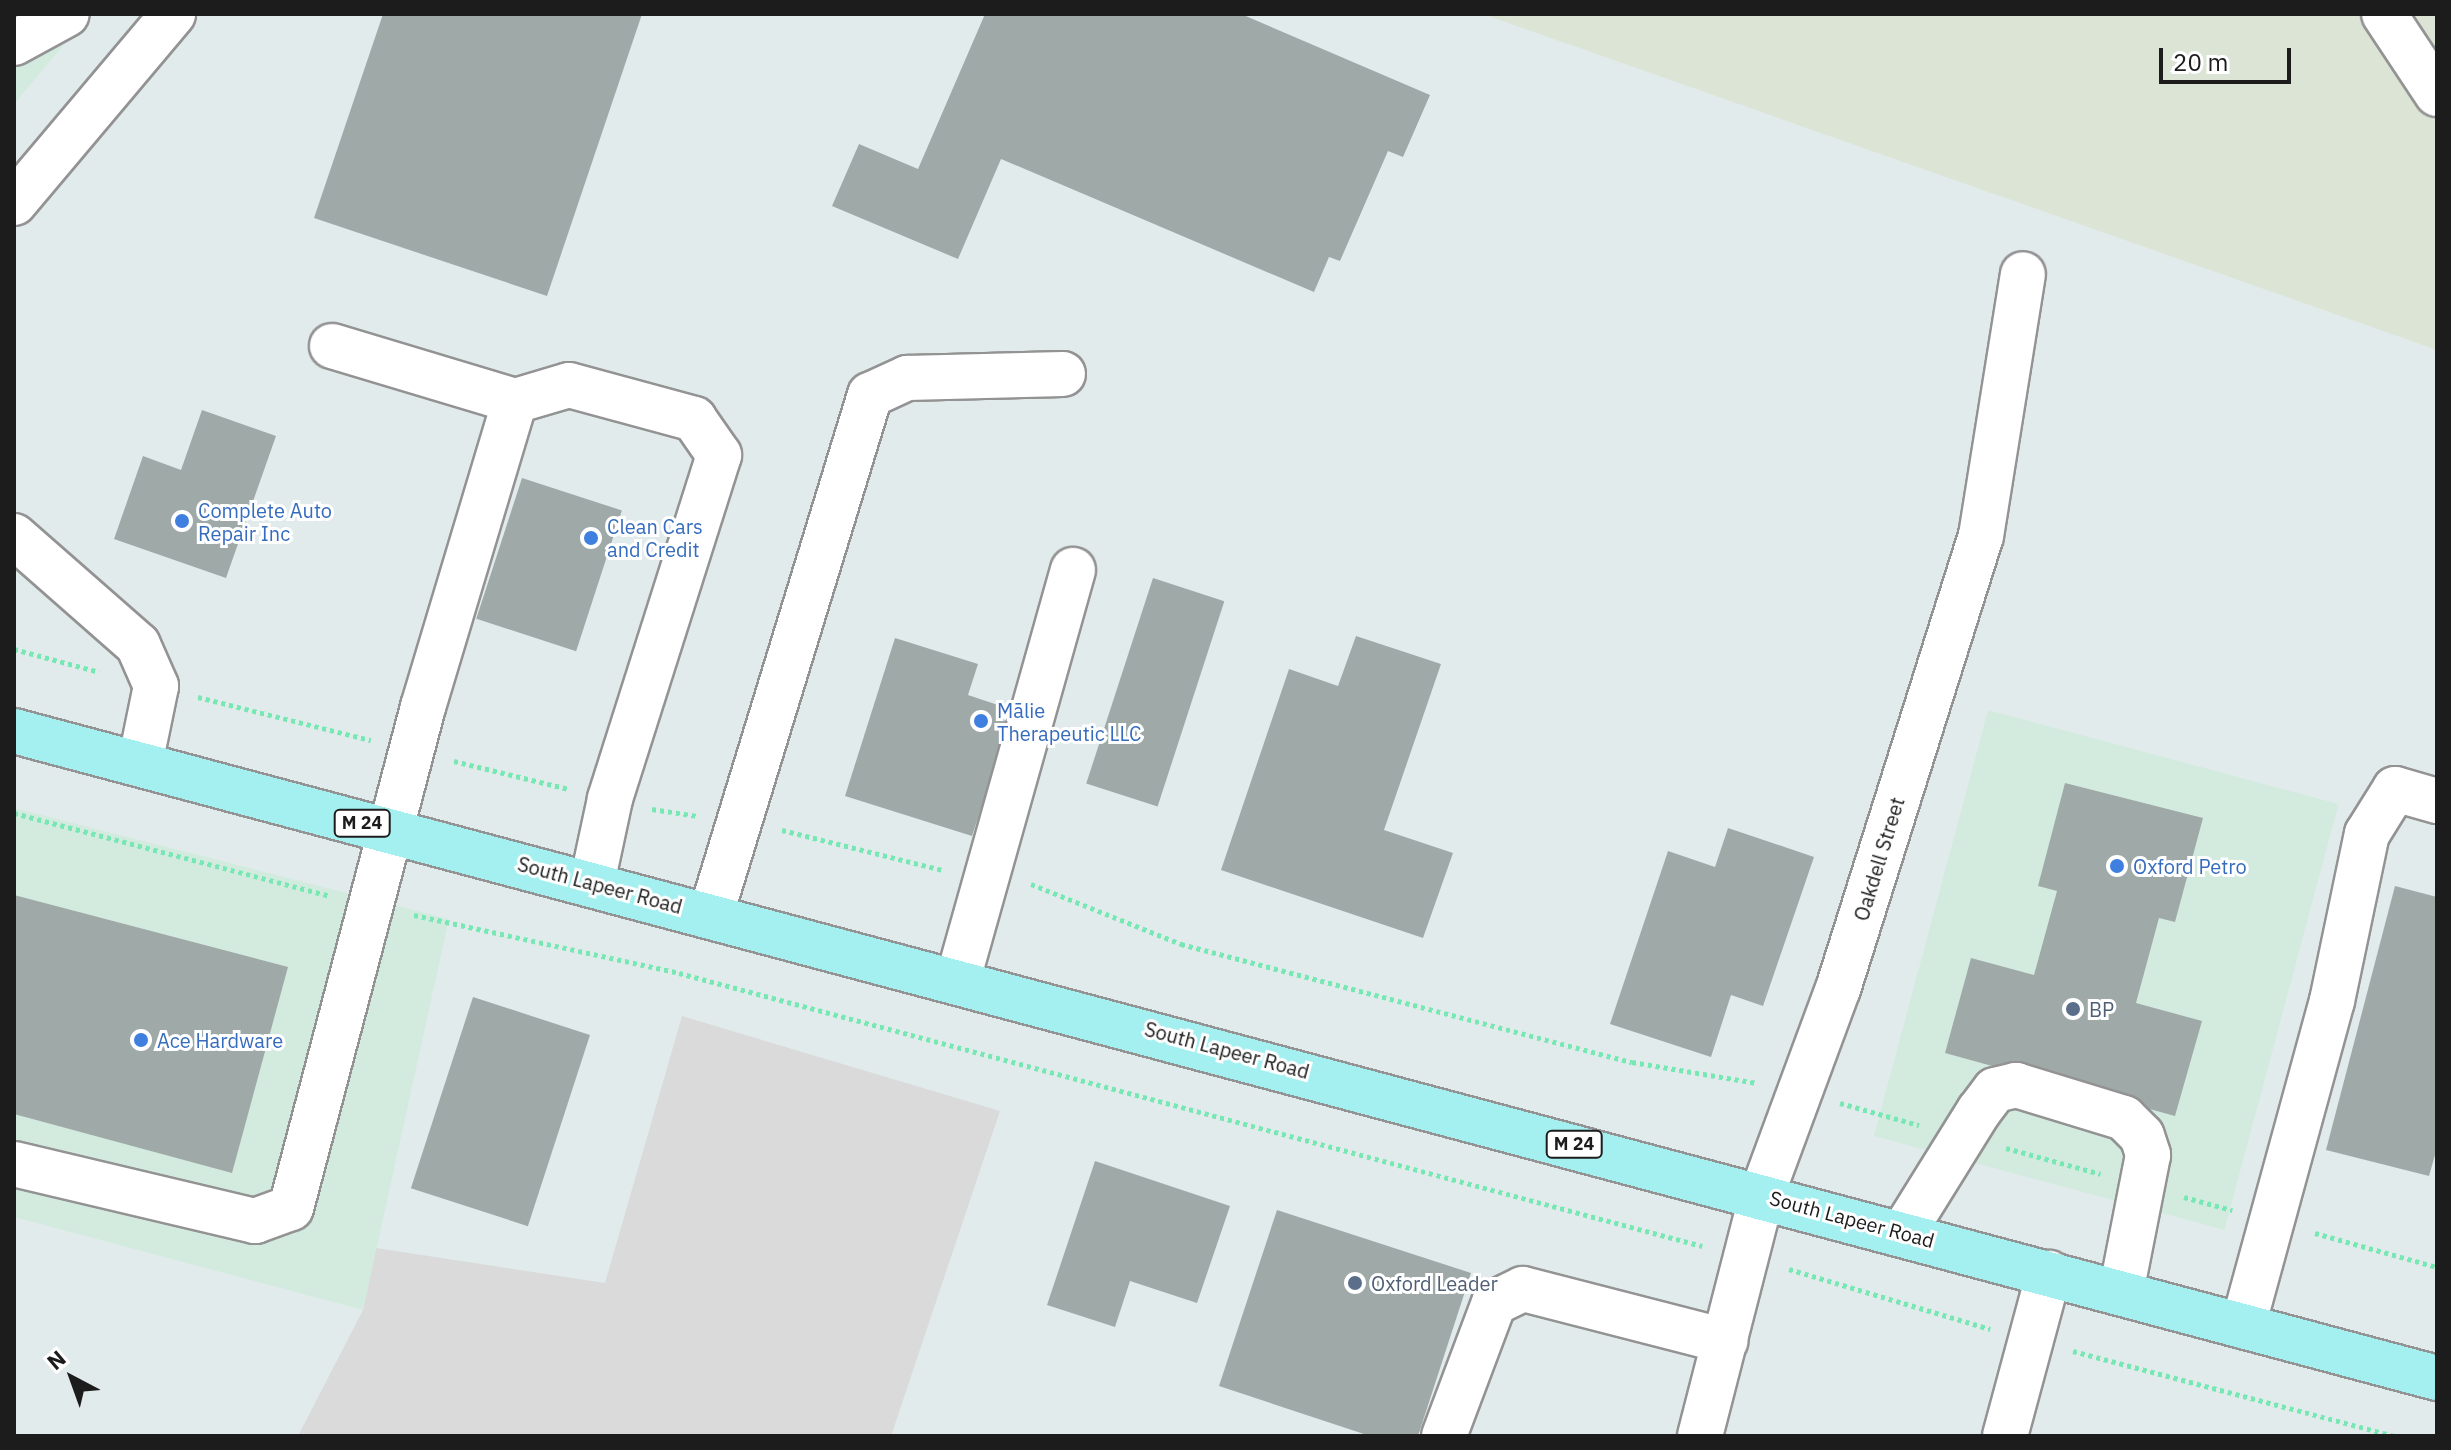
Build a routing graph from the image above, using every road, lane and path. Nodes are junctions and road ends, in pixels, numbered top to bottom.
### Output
1 (67, 14) edge
2 (173, 14) edge
3 (2384, 14) edge
4 (14, 43) edge
5 (2437, 94) edge
6 (14, 203) edge
7 (2023, 274) dead end
8 (332, 346) dead end
9 (1063, 374) dead end
10 (515, 401) junction
11 (14, 536) edge
12 (1073, 570) dead end
13 (14, 649) edge
14 (156, 686) junction
15 (14, 731) edge
16 (413, 750) junction
17 (140, 764) junction
18 (610, 799) junction
19 (2437, 801) edge
20 (14, 813) edge
21 (737, 823) junction
22 (394, 831) junction
23 (988, 873) junction
24 (592, 883) junction
25 (373, 906) junction
26 (711, 914) junction
27 (958, 979) junction
28 (1800, 1093) junction
29 (1961, 1136) junction
30 (14, 1164) edge
31 (2142, 1185) junction
32 (1762, 1194) junction
33 (2272, 1221) junction
34 (1903, 1233) junction
35 (1746, 1258) junction
36 (2437, 1267) edge
37 (2049, 1273) junction
38 (2121, 1292) junction
39 (2243, 1326) junction
40 (2031, 1340) junction
41 (1725, 1341) junction
42 (2437, 1378) edge
43 (1444, 1436) edge
44 (1700, 1436) edge
45 (2005, 1436) edge
46 (2395, 1436) edge

1 - 4 street
2 - 6 street
3 - 5 street
7 - 28 street, Oakdell Street
8 - 10 street
9 - 21 street
10 - 16 street
10 - 18 street
11 - 14 street
12 - 23 street
13 - 14 path
14 - 16 path
14 - 17 street
15 - 17 main road, South Lapeer Road / M 24
16 - 18 path
16 - 22 street
17 - 22 main road, South Lapeer Road / M 24
18 - 21 path
18 - 24 street
19 - 33 street
20 - 25 path
21 - 23 path
21 - 26 street
22 - 24 main road, South Lapeer Road / M 24
22 - 25 street
23 - 27 street
23 - 28 path
24 - 26 main road, South Lapeer Road / M 24
25 - 30 street
25 - 35 path
26 - 27 main road, South Lapeer Road / M 24
27 - 32 main road, South Lapeer Road / M 24
28 - 29 path
28 - 32 street, Oakdell Street
29 - 31 path
29 - 31 street
29 - 34 street
31 - 33 path
31 - 38 street
32 - 34 main road, South Lapeer Road / M 24
32 - 35 street, Oakdell Street
33 - 36 path
33 - 39 street
34 - 37 main road, South Lapeer Road / M 24
35 - 40 path
35 - 41 street, Oakdell Street
37 - 38 main road, South Lapeer Road / M 24
37 - 40 street
38 - 39 main road, South Lapeer Road / M 24
39 - 42 main road, South Lapeer Road / M 24
40 - 45 street
40 - 46 path
41 - 43 street
41 - 44 street, Oakdell Street

